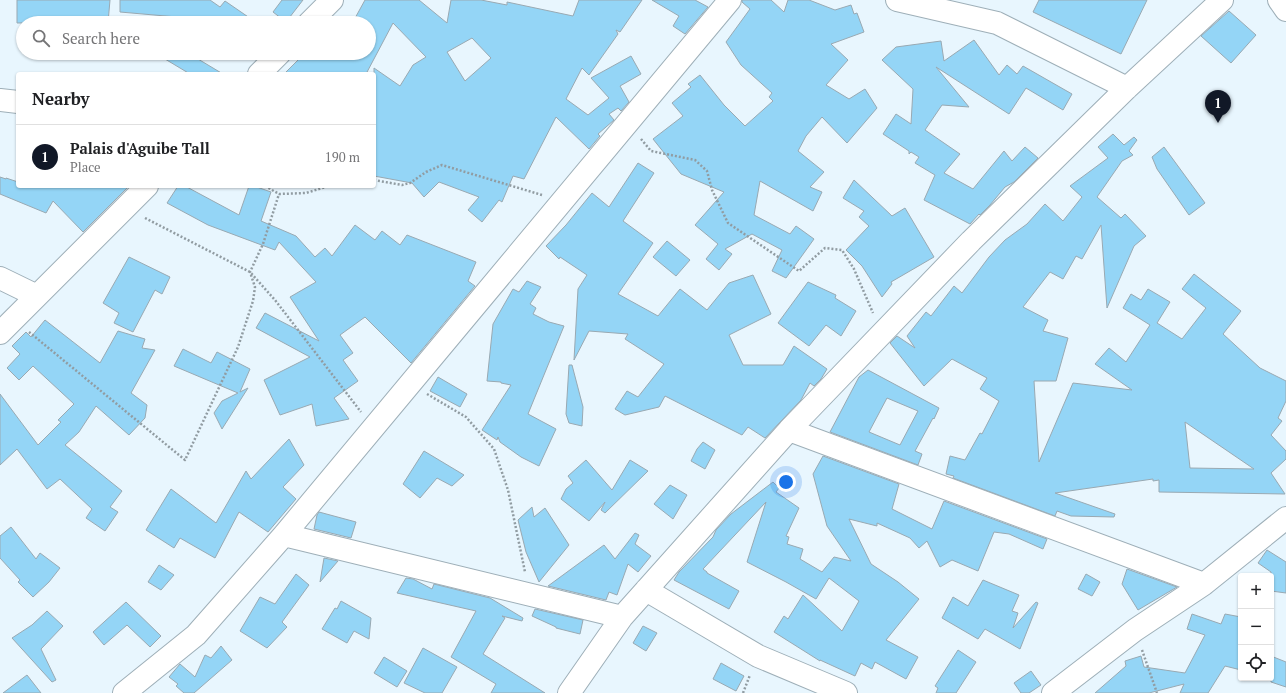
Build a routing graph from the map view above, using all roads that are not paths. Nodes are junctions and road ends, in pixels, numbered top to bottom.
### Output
1 (332, 0) edge
2 (730, 0) edge
3 (897, 0) edge
4 (1222, 0) edge
5 (1279, 0) edge
6 (1286, 10) edge
7 (317, 16) edge
8 (273, 60) edge
9 (260, 72) edge
10 (1127, 88) junction
11 (0, 100) edge
12 (16, 102) edge
13 (145, 188) edge
14 (0, 278) edge
15 (37, 296) junction
16 (7, 326) edge
17 (789, 430) junction
18 (1286, 518) edge
19 (284, 535) junction
20 (1204, 584) junction
21 (646, 590) junction
22 (622, 617) junction
23 (124, 693) edge
24 (569, 693) edge
25 (846, 693) edge
26 (1053, 693) edge

1 - 7 street
2 - 19 street
3 - 10 street
4 - 10 street
5 - 6 street
8 - 9 street
10 - 17 street
11 - 12 street
13 - 15 street
14 - 15 street
15 - 16 street
17 - 20 street
17 - 21 street
18 - 20 street
19 - 22 street
19 - 23 street
20 - 26 street
21 - 22 street
21 - 25 street
22 - 24 street

